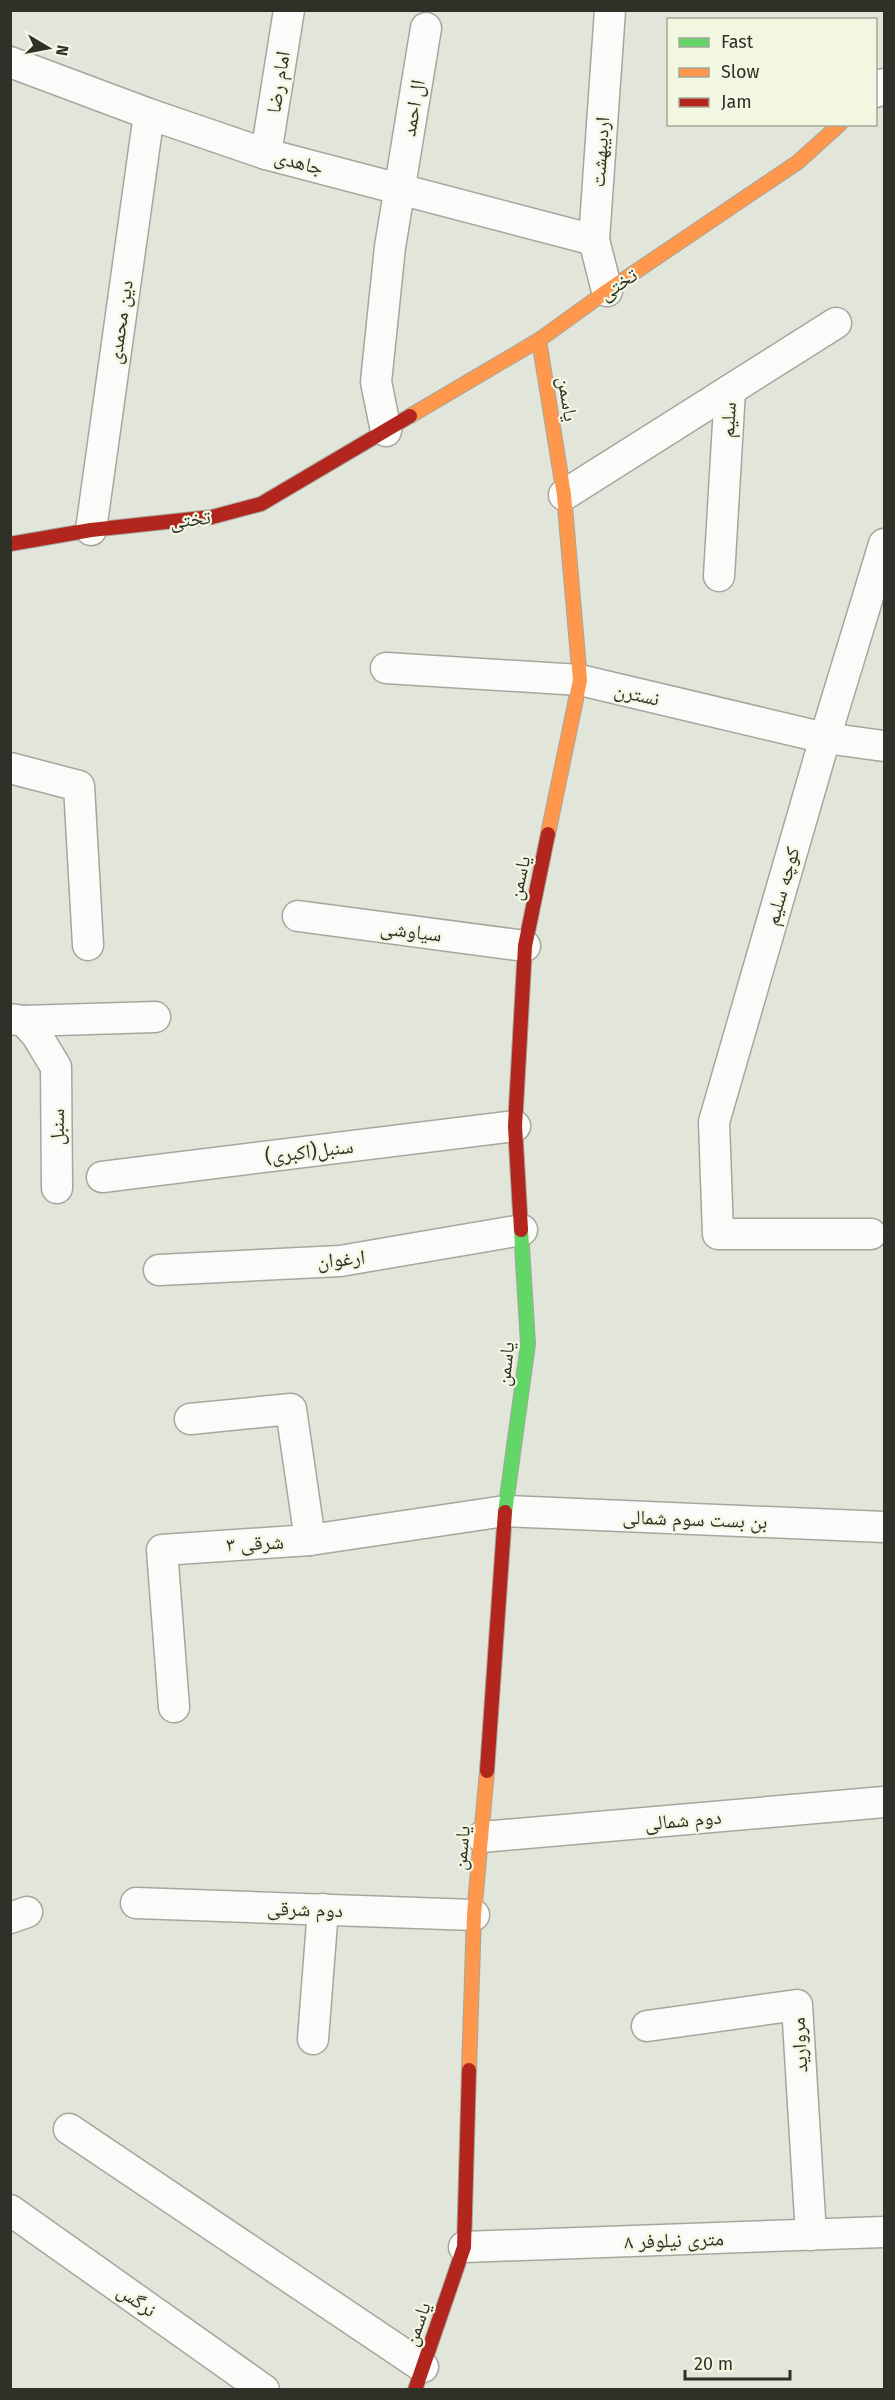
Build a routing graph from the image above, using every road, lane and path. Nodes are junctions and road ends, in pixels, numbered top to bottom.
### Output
1 (289, 10) edge
2 (610, 10) edge
3 (426, 28) dead end
4 (10, 62) edge
5 (149, 114) junction
6 (838, 126) edge
7 (266, 154) junction
8 (399, 188) junction
9 (594, 240) junction
10 (606, 291) junction
11 (836, 323) dead end
12 (539, 340) junction
13 (730, 390) junction
14 (386, 431) junction
15 (564, 495) junction
16 (91, 530) junction
17 (10, 544) edge
18 (885, 544) edge
19 (720, 576) dead end
20 (386, 668) dead end
21 (580, 680) junction
22 (825, 738) junction
23 (885, 746) edge
24 (10, 768) edge
25 (298, 916) dead end
26 (88, 945) dead end
27 (525, 946) junction
28 (155, 1017) dead end
29 (17, 1020) edge
30 (515, 1125) junction
31 (102, 1177) dead end
32 (57, 1188) dead end
33 (522, 1230) junction
34 (871, 1234) dead end
35 (159, 1270) dead end
36 (190, 1419) dead end
37 (505, 1511) junction
38 (885, 1527) edge
39 (310, 1540) junction
40 (174, 1707) dead end
41 (885, 1803) edge
42 (482, 1837) junction
43 (136, 1903) dead end
44 (323, 1909) junction
45 (474, 1915) junction
46 (647, 2026) dead end
47 (313, 2039) dead end
48 (69, 2129) dead end
49 (10, 2210) edge
50 (885, 2232) edge
51 (811, 2235) junction
52 (464, 2247) junction
53 (419, 2378) edge
54 (264, 2390) edge

1 - 7 street, امام رضا
2 - 9 street, اردیبهشت
3 - 8 street, ال احمد
4 - 5 street, جاهدی
5 - 7 street, جاهدی
5 - 16 street, دین محمدی
6 - 10 street, تختی
7 - 8 street, جاهدی
8 - 9 street, جاهدی
8 - 14 street
9 - 10 street, اردیبهشت
10 - 12 street, تختی
11 - 13 street, سلیم
12 - 14 street, تختی
12 - 15 street, یاسمن
13 - 15 street
13 - 19 street, سلیم
14 - 16 street, تختی
15 - 21 street, یاسمن
16 - 17 street, تختی
18 - 22 street, کوچه سلیم
20 - 21 street, نسترن
21 - 22 street, نسترن
21 - 27 street, یاسمن
22 - 23 street, نسترن
22 - 34 street, کوچه سلیم
24 - 26 street
25 - 27 street, سیاوشی
27 - 30 street, یاسمن
28 - 29 street
29 - 32 street, سنبل
30 - 31 street, سنبل(اکبری)
30 - 33 street, یاسمن
33 - 35 street, ارغوان
33 - 37 street, یاسمن
36 - 39 street
37 - 38 street, بن بست سوم شمالی
37 - 39 street, ۳ شرقی
37 - 42 street, یاسمن
39 - 40 street, ۳ شرقی
41 - 42 street, دوم شمالی
42 - 45 street, یاسمن
43 - 44 street, دوم شرقی
44 - 45 street, دوم شرقی
44 - 47 street
45 - 52 street, یاسمن
46 - 51 street, مروارید
48 - 53 street
49 - 54 street, نرگس
50 - 51 street, ۸ متری نیلوفر
51 - 52 street, ۸ متری نیلوفر
52 - 53 street, یاسمن

